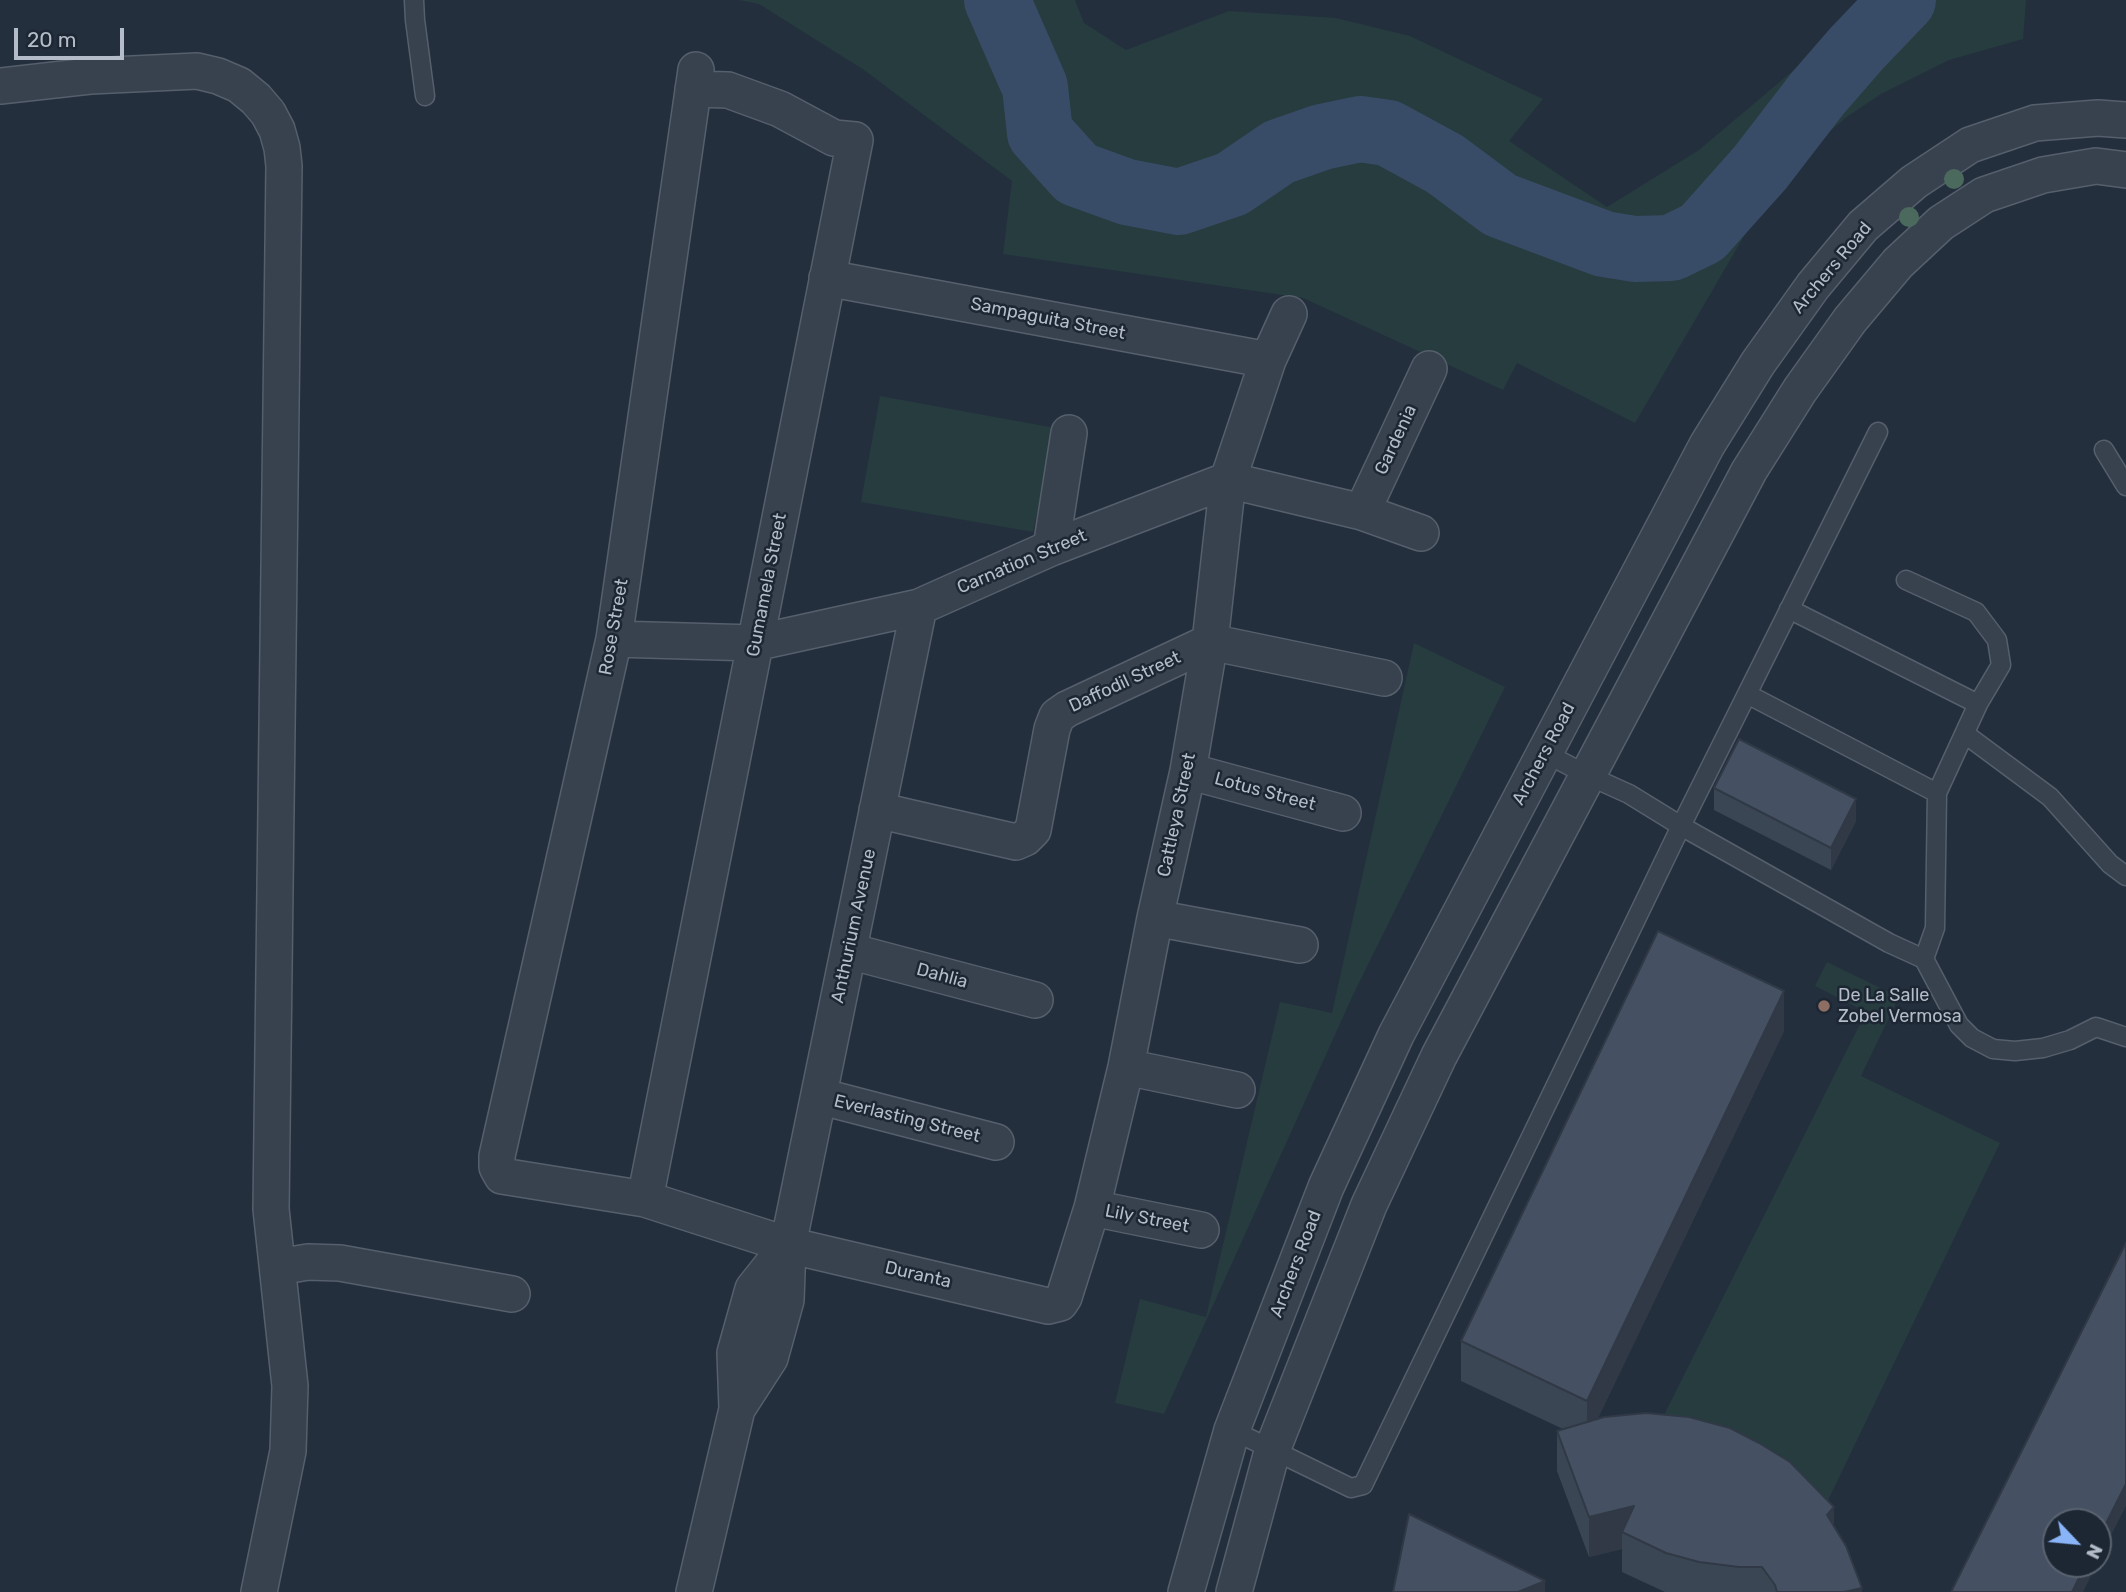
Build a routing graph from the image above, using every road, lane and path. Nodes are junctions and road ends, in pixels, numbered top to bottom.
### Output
1 (414, 0) edge
2 (694, 79) joint
3 (0, 86) edge
4 (425, 96) dead end
5 (2126, 120) edge
6 (2126, 170) edge
7 (827, 278) junction
8 (1289, 314) dead end
9 (1268, 360) junction
10 (1429, 369) dead end
11 (1878, 432) dead end
12 (1069, 433) dead end
13 (2104, 450) dead end
14 (1228, 480) junction
15 (2126, 486) edge
16 (1362, 512) junction
17 (1421, 533) dead end
18 (1051, 548) junction
19 (1906, 580) dead end
20 (919, 607) junction
21 (1789, 609) junction
22 (614, 639) junction
23 (1210, 642) junction
24 (755, 643) junction
25 (1384, 678) dead end
26 (1747, 694) junction
27 (1979, 704) junction
28 (1965, 734) junction
29 (1545, 753) junction
30 (1188, 771) junction
31 (1587, 775) junction
32 (1937, 793) junction
33 (877, 810) junction
34 (1343, 813) dead end
35 (1681, 826) junction
36 (2126, 876) edge
37 (1155, 918) junction
38 (1300, 945) dead end
39 (849, 951) junction
40 (1924, 959) junction
41 (1035, 1000) dead end
42 (2126, 1037) edge
43 (1126, 1067) junction
44 (1237, 1090) dead end
45 (819, 1096) junction
46 (996, 1142) dead end
47 (502, 1176) joint
48 (645, 1199) junction
49 (1092, 1208) junction
50 (1201, 1230) dead end
51 (788, 1245) junction
52 (278, 1267) junction
53 (512, 1294) dead end
54 (1048, 1306) joint
55 (1232, 1430) junction
56 (1273, 1448) junction
57 (259, 1592) edge
58 (694, 1592) edge
59 (1186, 1592) edge
60 (1234, 1592) edge

1 - 4 lane
2 - 7 street, Gumamela Street
2 - 22 street, Rose Street
3 - 52 street
5 - 29 street, Archers Road
6 - 31 street
7 - 9 street, Sampaguita Street
7 - 24 street, Gumamela Street
8 - 9 street, Cattleya Street
9 - 14 street, Cattleya Street
10 - 16 street, Gardenia
11 - 21 lane
12 - 18 street
13 - 15 lane
14 - 16 street
14 - 18 street, Carnation Street
14 - 23 street, Cattleya Street
16 - 17 street
18 - 20 street, Carnation Street
19 - 27 lane
20 - 24 street, Carnation Street
20 - 33 street, Anthurium Avenue
21 - 26 lane
21 - 27 lane
22 - 24 street, Carnation Street
22 - 47 street, Rose Street
23 - 25 street
23 - 30 street, Cattleya Street
23 - 33 street, Daffodil Street
24 - 48 street, Gumamela Street
26 - 32 lane
26 - 35 lane
27 - 28 lane
28 - 32 lane
28 - 36 lane
29 - 31 lane
29 - 55 street, Archers Road
30 - 34 street, Lotus Street
30 - 37 street, Cattleya Street
31 - 35 lane
31 - 56 street
32 - 40 lane
33 - 39 street, Anthurium Avenue
35 - 40 lane
35 - 56 lane
37 - 38 street
37 - 43 street, Cattleya Street
39 - 41 street, Dahlia
39 - 45 street, Anthurium Avenue
40 - 42 lane
43 - 44 street
43 - 49 street, Cattleya Street
45 - 46 street, Everlasting Street
45 - 51 street, Anthurium Avenue
47 - 48 street, Duranta
48 - 51 street, Duranta
49 - 50 street, Lily Street
49 - 54 street, Cattleya Street
51 - 54 street, Duranta
51 - 58 street, Anthurium Avenue
52 - 53 street
52 - 57 street
55 - 56 lane
55 - 59 street, Archers Road
56 - 60 street

